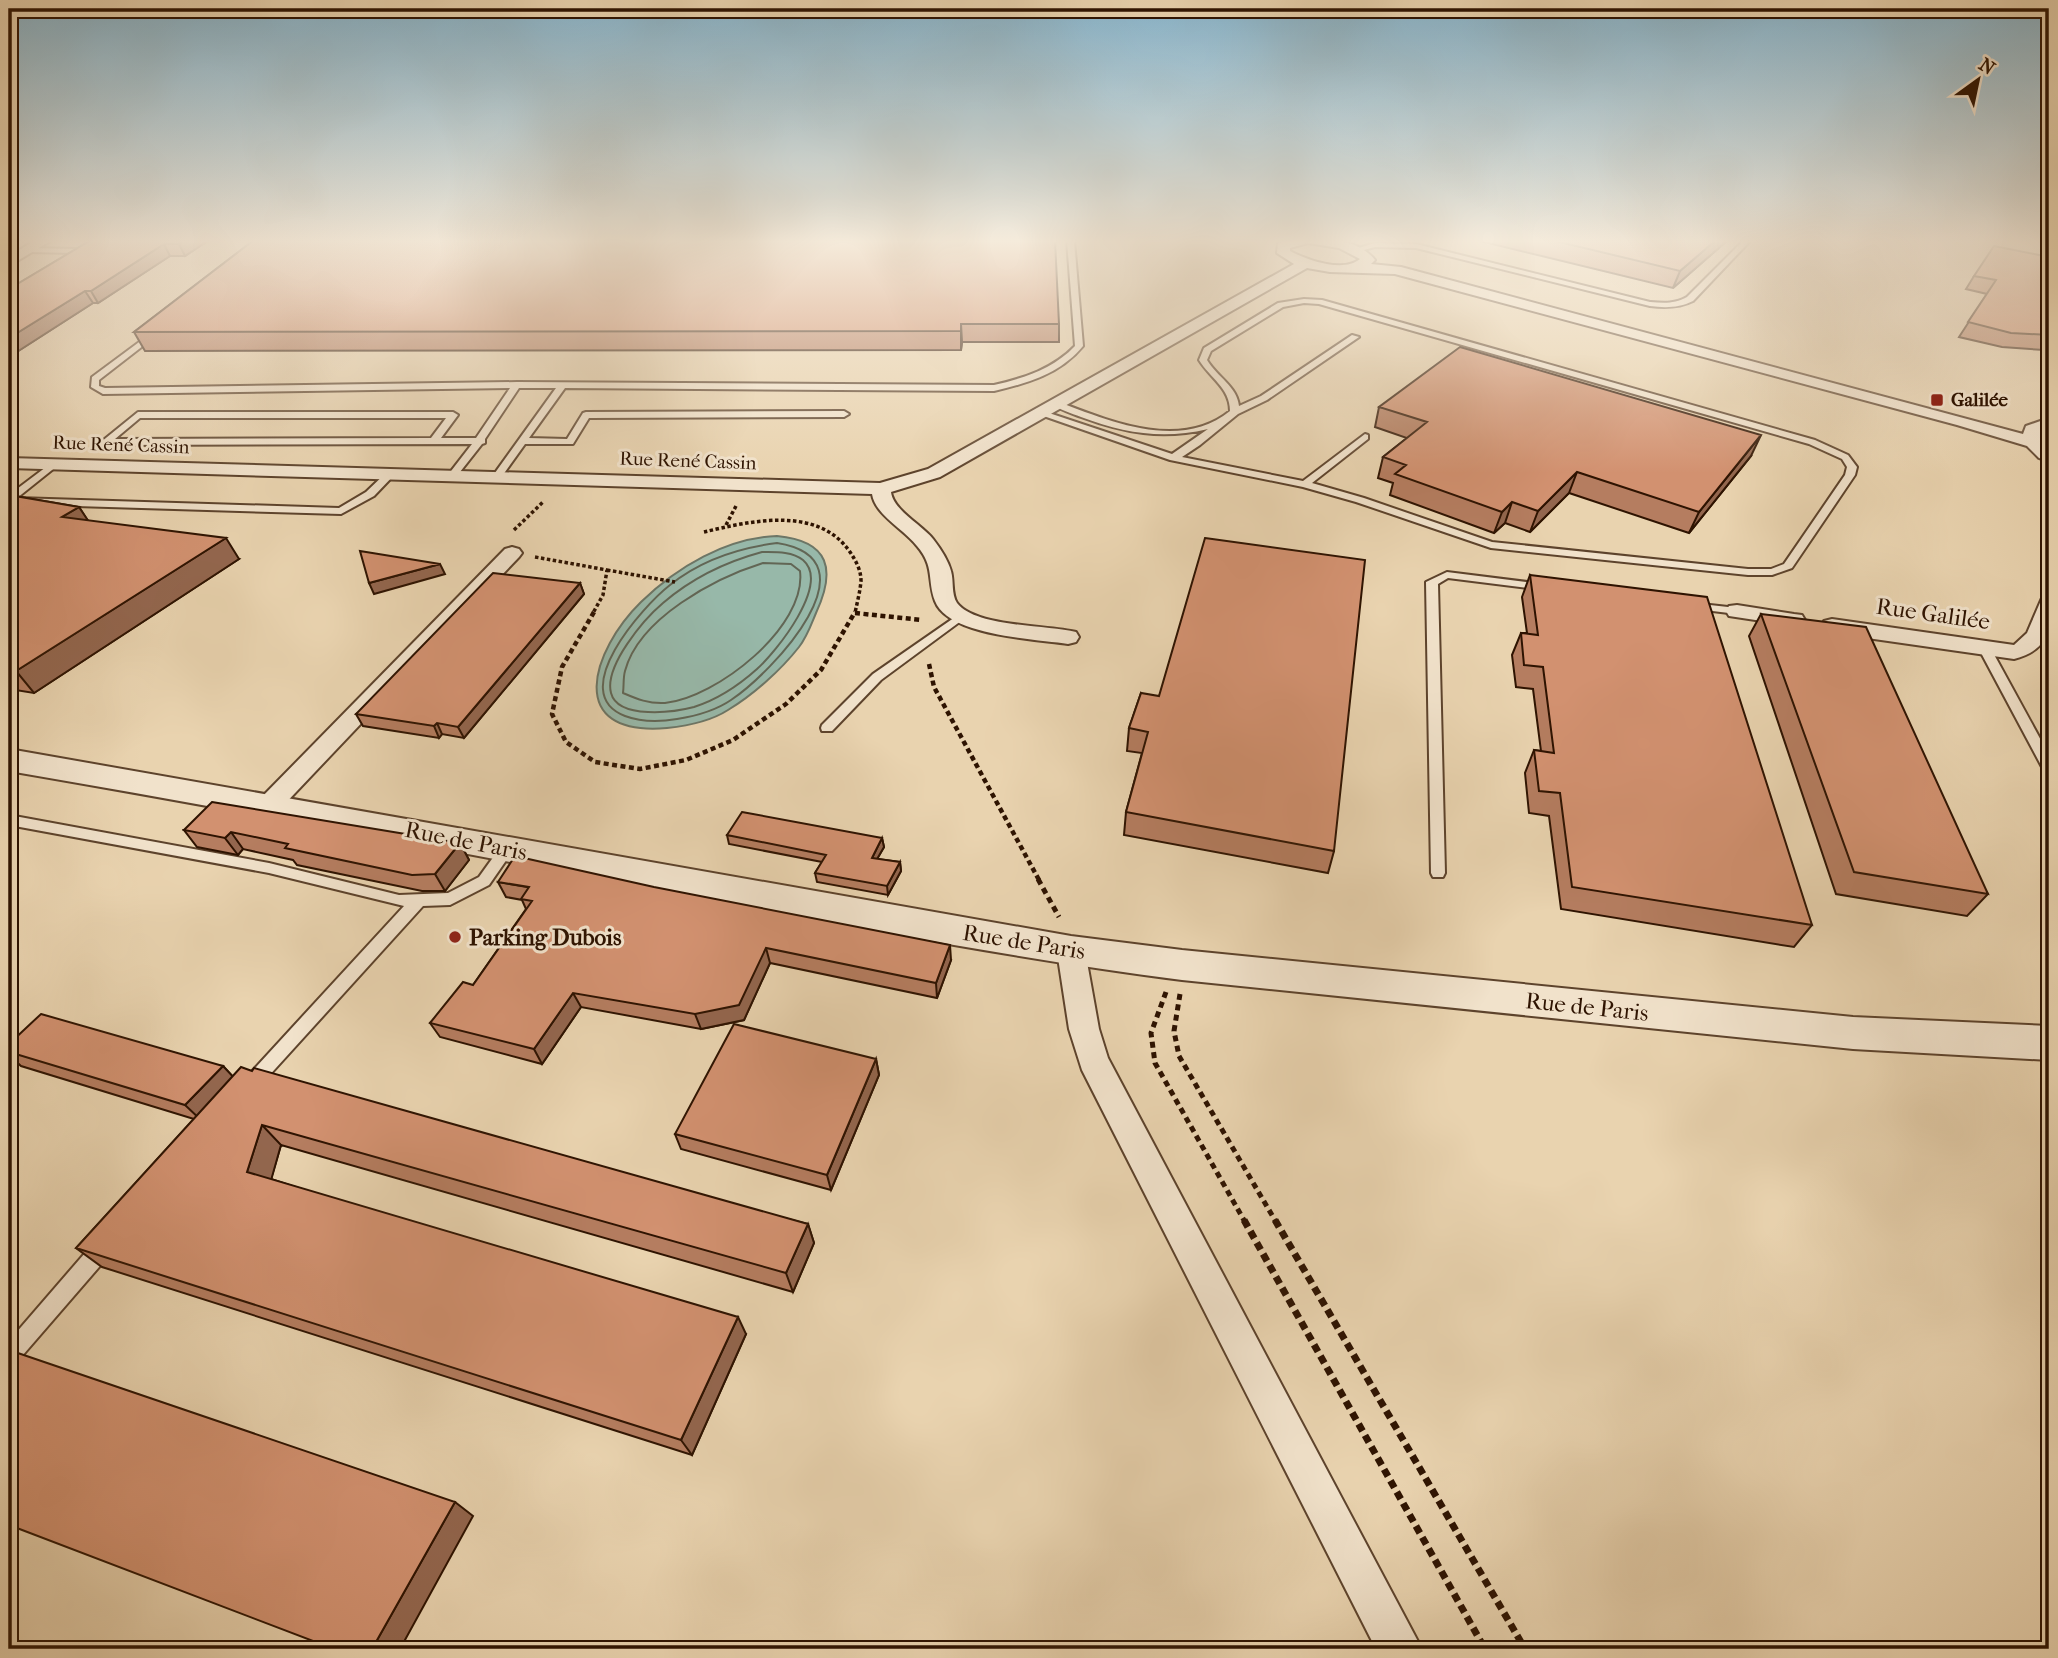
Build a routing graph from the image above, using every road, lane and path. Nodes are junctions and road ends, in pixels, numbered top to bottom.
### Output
1 (1077, 317) edge
2 (1209, 317) edge
3 (1261, 317) edge
4 (1373, 317) edge
5 (1574, 317) edge
6 (159, 329) edge
7 (1355, 337) dead end
8 (517, 385) junction
9 (562, 385) junction
10 (1048, 409) junction
11 (1235, 412) junction
12 (844, 414) dead end
13 (1217, 425) junction
14 (2040, 430) edge
15 (1365, 436) dead end
16 (434, 441) junction
17 (482, 441) junction
18 (522, 441) junction
19 (2049, 457) edge
20 (1173, 458) junction
21 (9, 463) edge
22 (54, 464) junction
23 (391, 473) junction
24 (453, 475) junction
25 (497, 477) junction
26 (565, 478) junction
27 (1305, 484) junction
28 (881, 489) junction
29 (9, 500) edge
30 (704, 532) dead end
31 (512, 553) junction
32 (607, 570) junction
33 (675, 583) dead end
34 (1558, 589) edge
35 (2049, 602) edge
36 (1682, 604) edge
37 (1737, 611) joint
38 (923, 612) dead end
39 (855, 613) junction
40 (961, 616) junction
41 (922, 620) junction
42 (2044, 628) edge
43 (1068, 637) dead end
44 (926, 640) junction
45 (1985, 649) junction
46 (827, 728) dead end
47 (9, 760) edge
48 (2049, 767) edge
49 (269, 805) junction
50 (9, 820) edge
51 (507, 849) junction
52 (1438, 873) dead end
53 (419, 900) junction
54 (1066, 935) junction
55 (1174, 973) junction
56 (2049, 1043) edge
57 (234, 1102) edge
58 (115, 1233) edge
59 (9, 1356) edge
60 (1400, 1649) edge
61 (1486, 1649) edge
62 (1525, 1649) edge

1 - 9 lane
2 - 10 street, Rue René Cassin
3 - 11 lane
4 - 27 lane
5 - 14 street
6 - 8 lane
7 - 11 lane
8 - 9 lane
8 - 17 lane
9 - 18 lane
10 - 13 lane
10 - 20 lane
10 - 28 street, Rue René Cassin
11 - 13 lane
12 - 18 lane
13 - 20 lane
14 - 19 street
15 - 27 lane
16 - 16 lane
16 - 17 lane
17 - 24 lane
18 - 25 lane
20 - 27 lane
21 - 22 street, Rue René Cassin
22 - 23 street, Rue René Cassin
22 - 29 lane
23 - 24 street, Rue René Cassin
23 - 29 lane
24 - 25 street, Rue René Cassin
25 - 26 street, Rue René Cassin
26 - 28 street, Rue René Cassin
26 - 31 path
28 - 40 street
30 - 39 path
31 - 32 path
31 - 49 street
32 - 33 path
32 - 39 path
34 - 52 lane
35 - 42 street, Rue Galilée
36 - 37 lane
37 - 45 street, Rue Galilée
38 - 41 path
39 - 41 path
40 - 43 street
40 - 44 lane
41 - 44 path
42 - 45 street, Rue Galilée
44 - 46 lane
44 - 54 path
45 - 48 lane
47 - 49 street, Rue de Paris
49 - 51 street, Rue de Paris
50 - 53 lane
51 - 53 lane
51 - 54 street, Rue de Paris
53 - 57 lane
54 - 55 street, Rue de Paris
54 - 60 street
55 - 56 street, Rue de Paris
55 - 61 path
55 - 62 path
58 - 59 lane

